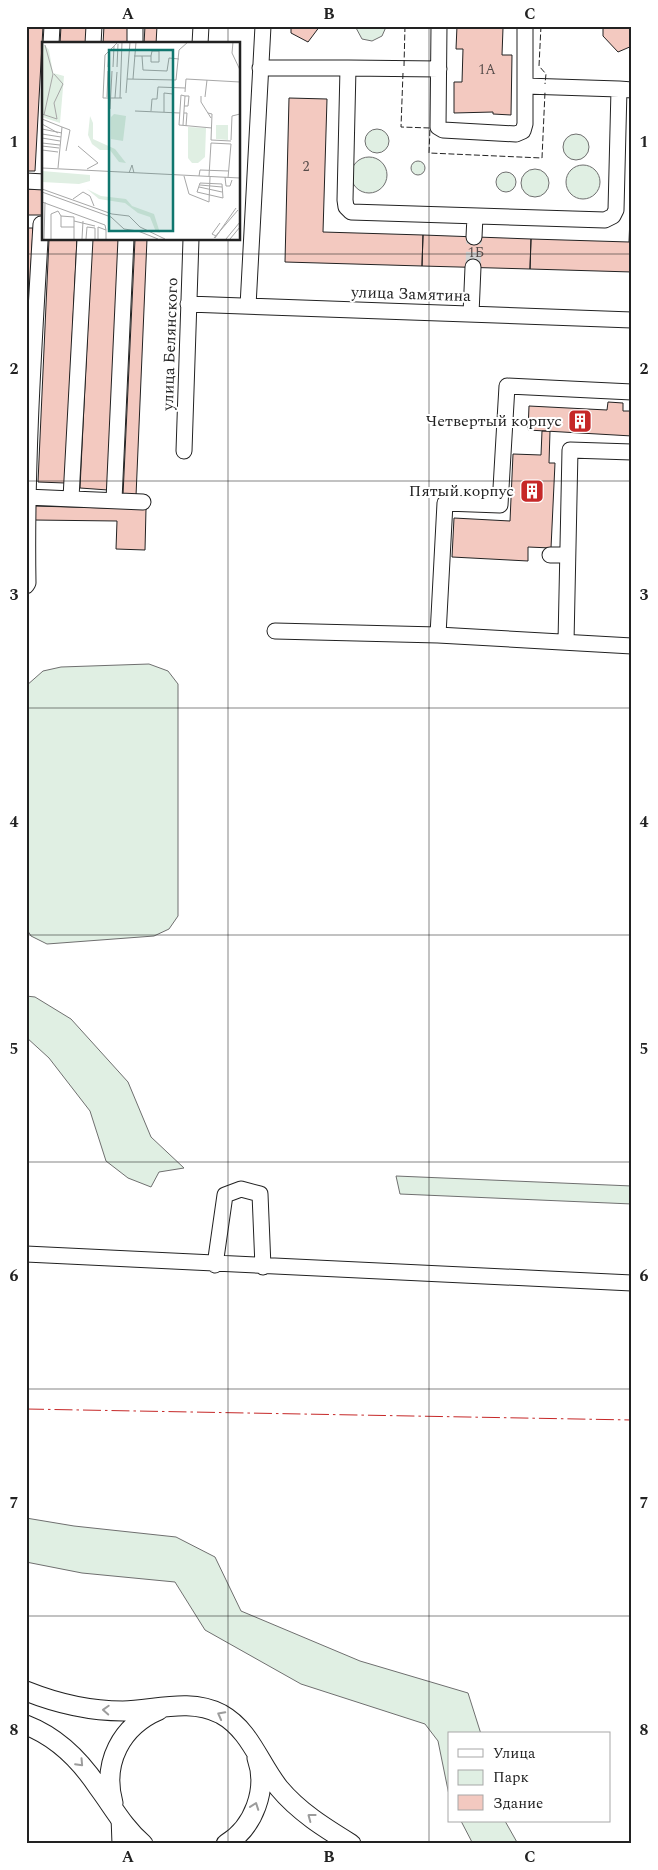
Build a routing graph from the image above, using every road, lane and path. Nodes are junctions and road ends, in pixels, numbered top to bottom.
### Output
1 (52, 26) edge
2 (94, 26) edge
3 (135, 26) edge
4 (201, 26) edge
5 (263, 26) edge
6 (439, 26) edge
7 (525, 26) edge
8 (51, 42) edge
9 (93, 42) edge
10 (135, 42) edge
11 (200, 42) edge
12 (260, 68) junction
13 (348, 68) junction
14 (439, 69) junction
15 (525, 86) junction
16 (625, 90) edge
17 (26, 181) edge
18 (42, 182) edge
19 (474, 216) junction
20 (37, 224) edge
21 (474, 237) tunnel mouth
22 (85, 240) edge
23 (126, 240) edge
24 (191, 240) edge
25 (473, 267) tunnel mouth
26 (188, 304) junction
27 (248, 306) junction
28 (471, 314) junction
29 (632, 320) edge
30 (632, 392) edge
31 (184, 451) dead end
32 (632, 452) edge
33 (27, 497) edge
34 (71, 498) junction
35 (114, 500) junction
36 (143, 502) dead end
37 (550, 555) dead end
38 (567, 555) junction
39 (26, 586) edge
40 (275, 631) dead end
41 (438, 635) junction
42 (566, 642) junction
43 (632, 646) edge
44 (26, 1254) edge
45 (215, 1265) junction
46 (263, 1267) junction
47 (632, 1283) edge
48 (26, 1691) edge
49 (172, 1706) junction
50 (26, 1725) edge
51 (254, 1750) junction
52 (119, 1817) junction
53 (120, 1844) edge
54 (144, 1844) edge
55 (226, 1844) edge
56 (351, 1844) edge

1 - 8 street
2 - 9 street
3 - 10 street
4 - 11 street
5 - 12 street
6 - 14 street
7 - 15 street
12 - 13 street
12 - 27 street
13 - 14 street
13 - 19 street
14 - 15 street
15 - 16 street
16 - 19 street
17 - 18 street
19 - 21 street
20 - 33 street
22 - 34 street
23 - 35 street
24 - 26 street, улица Белянского
25 - 28 street
26 - 27 street, улица Замятина
26 - 31 street, улица Белянского
27 - 28 street, улица Замятина
28 - 29 street, улица Замятина
30 - 41 street
32 - 38 street
33 - 34 street
33 - 39 street
34 - 35 street
35 - 36 street
37 - 38 street
38 - 42 street
40 - 41 street
41 - 42 street
42 - 43 street
44 - 45 street
45 - 46 street
45 - 46 street
46 - 47 street
49 -> 48 main road
51 -> 49 main road
49 - 52 main road
50 -> 52 main road
55 -> 51 main road
56 -> 51 main road
52 - 53 street
52 - 54 main road

